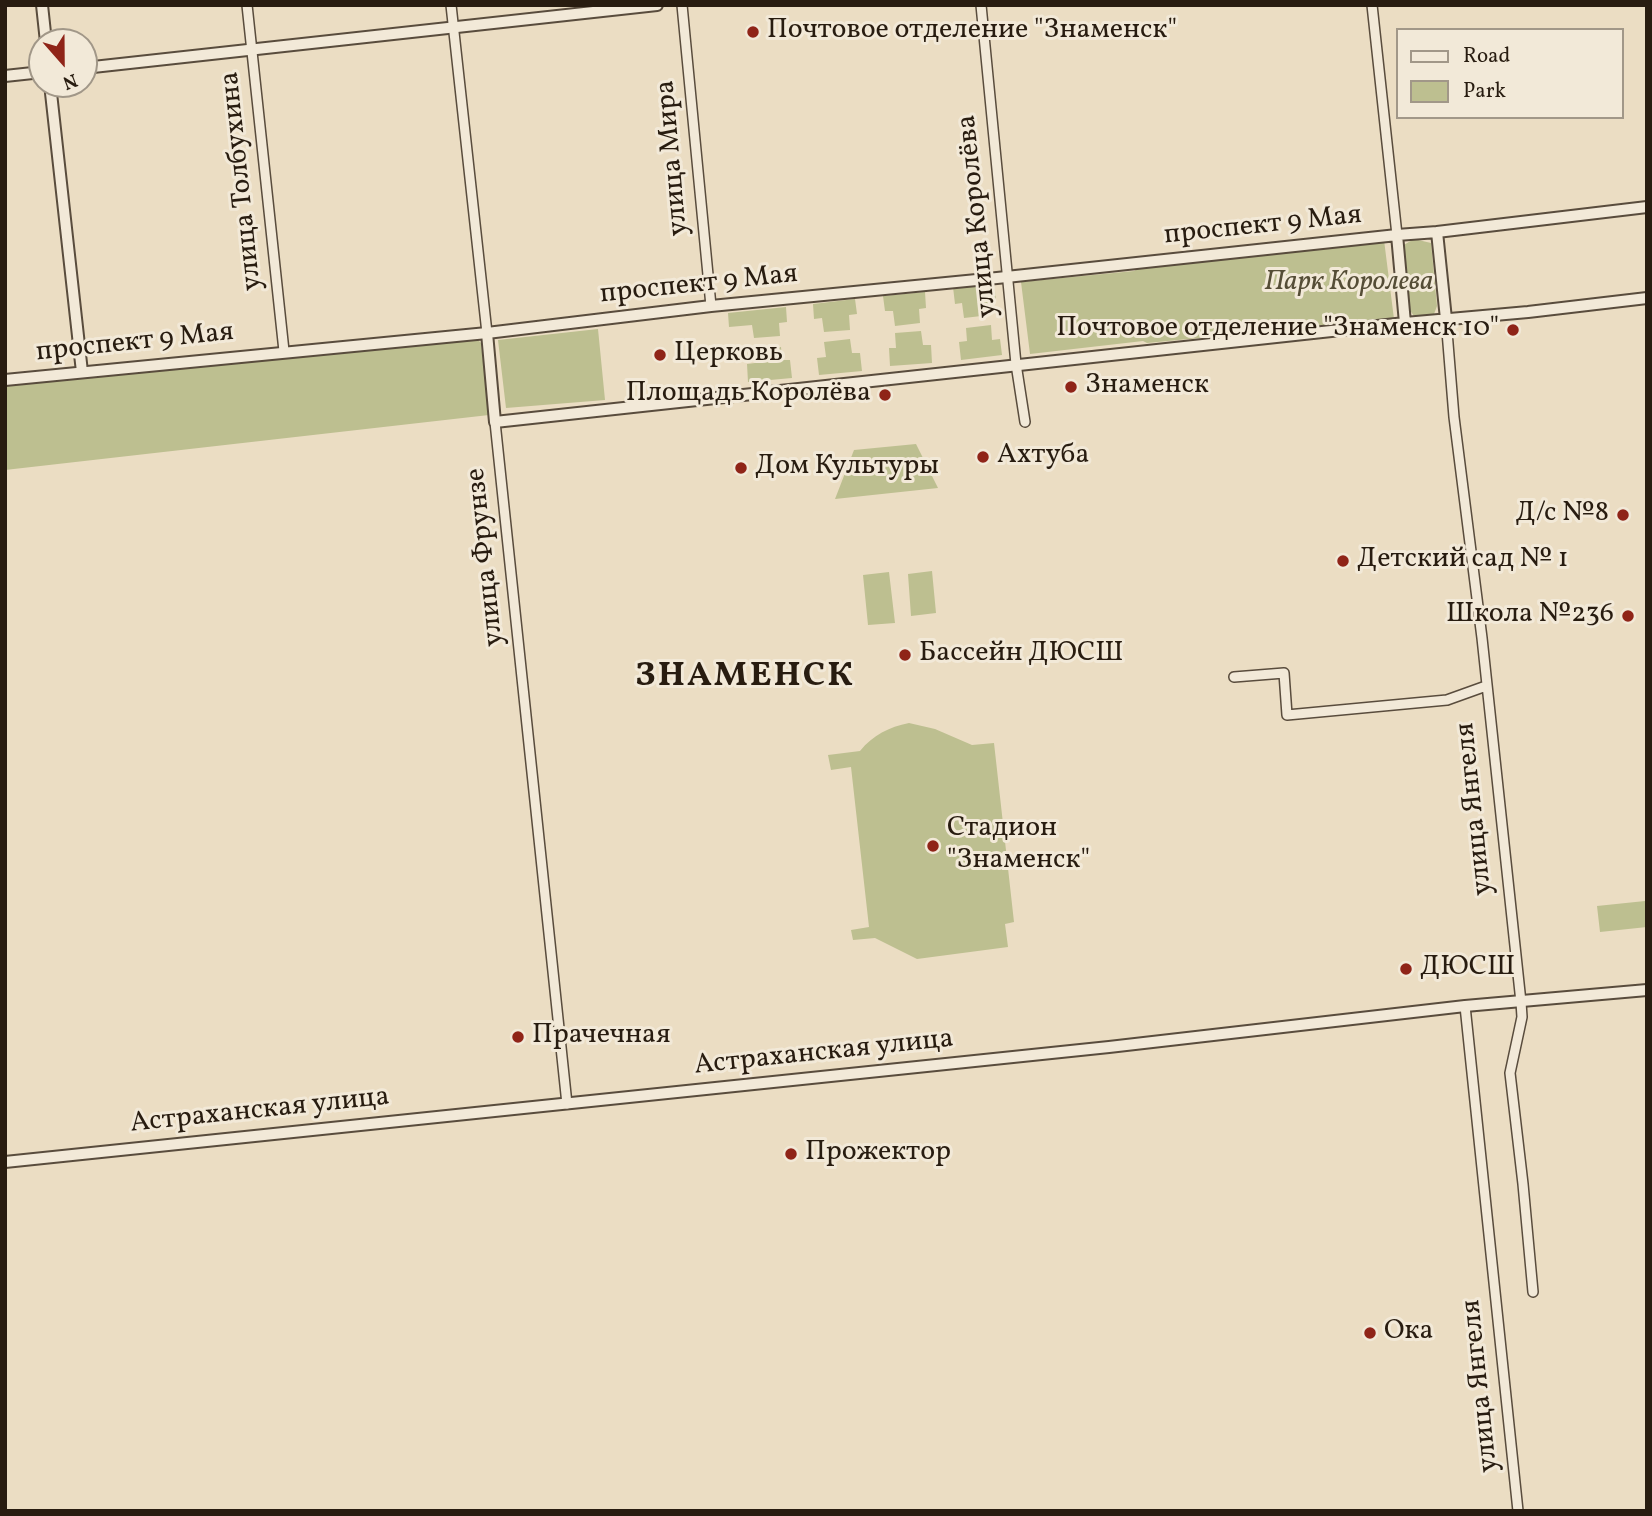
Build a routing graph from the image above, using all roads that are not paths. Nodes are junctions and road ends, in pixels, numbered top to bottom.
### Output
1 (42, 5) edge
2 (247, 5) edge
3 (451, 5) edge
4 (657, 5) edge
5 (682, 5) edge
6 (981, 5) edge
7 (1372, 5) edge
8 (44, 28) edge
9 (453, 28) junction
10 (251, 50) junction
11 (98, 66) edge
12 (28, 74) edge
13 (5, 76) edge
14 (52, 98) edge
15 (1647, 207) edge
16 (1437, 232) junction
17 (1397, 235) junction
18 (1008, 277) junction
19 (1647, 298) edge
20 (711, 306) junction
21 (1446, 319) junction
22 (1405, 323) junction
23 (487, 332) junction
24 (284, 351) junction
25 (1016, 364) junction
26 (82, 372) junction
27 (5, 380) edge
28 (495, 422) junction
29 (1025, 422) dead end
30 (1234, 677) dead end
31 (1486, 686) junction
32 (1647, 990) edge
33 (1521, 1002) junction
34 (1465, 1006) junction
35 (567, 1104) junction
36 (5, 1163) edge
37 (1533, 1292) dead end
38 (1518, 1511) edge

1 - 8 street
2 - 10 street, улица Толбухина
3 - 9 street, улица Фрунзе
4 - 9 street
5 - 20 street, улица Мира
6 - 18 street, улица Королёва
7 - 17 street
9 - 10 street
9 - 23 street, улица Фрунзе
10 - 11 street
10 - 24 street, улица Толбухина
12 - 13 street
14 - 26 street
15 - 16 street
16 - 17 street, проспект 9 Мая
16 - 21 street
17 - 18 street, проспект 9 Мая
17 - 22 street
18 - 20 street, проспект 9 Мая
18 - 25 street, улица Королёва
19 - 21 street
20 - 23 street, проспект 9 Мая
21 - 22 street
21 - 31 street, улица Янгеля
22 - 25 street
23 - 24 street, проспект 9 Мая
23 - 28 street, улица Фрунзе
24 - 26 street, проспект 9 Мая
25 - 28 street
25 - 29 street, улица Королёва
26 - 27 street, проспект 9 Мая
28 - 35 street, улица Фрунзе
30 - 31 street
31 - 33 street, улица Янгеля
32 - 33 street, Астраханская улица
33 - 34 street, Астраханская улица
33 - 37 street, улица Янгеля
34 - 35 street, Астраханская улица
34 - 38 street, улица Янгеля
35 - 36 street, Астраханская улица

